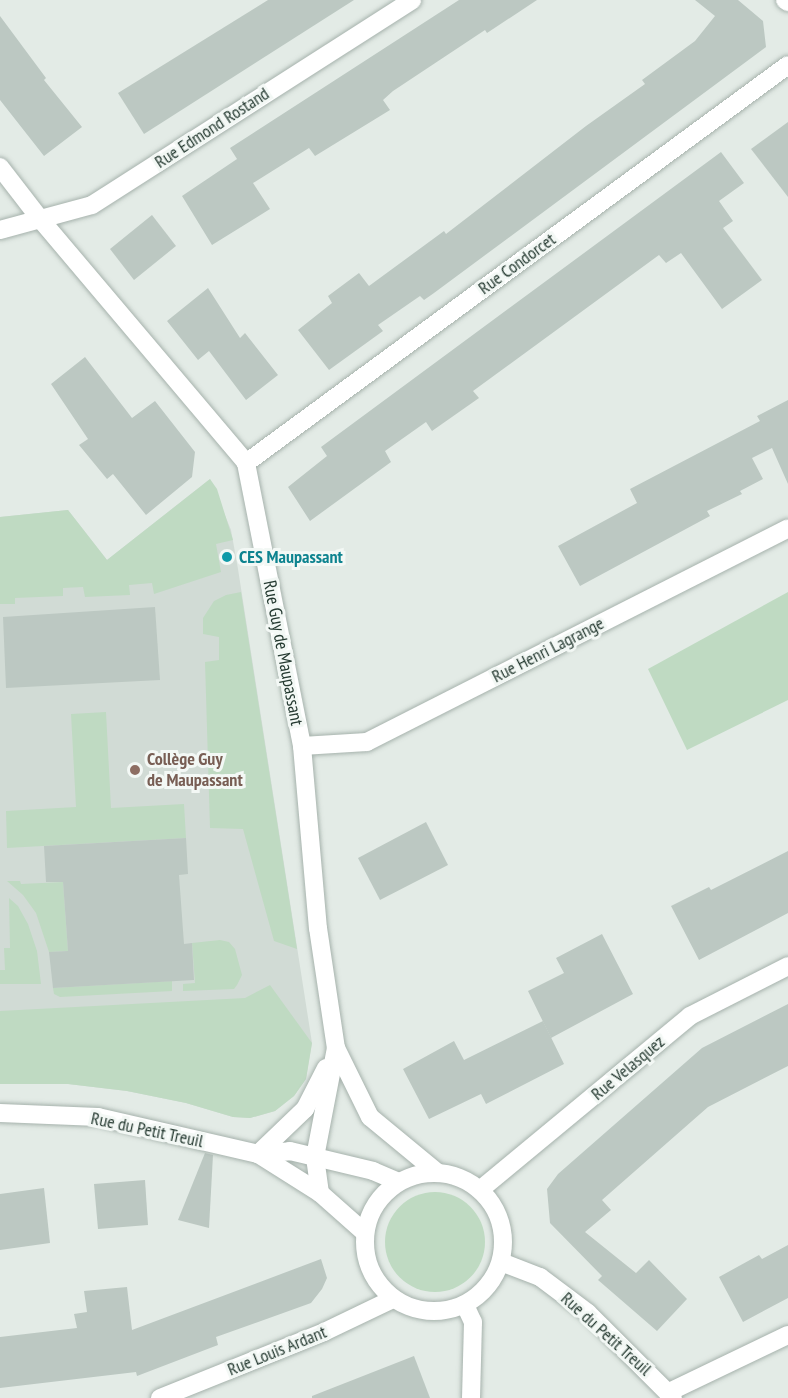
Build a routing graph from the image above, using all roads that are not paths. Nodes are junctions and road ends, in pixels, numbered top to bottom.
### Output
1 (412, 0) edge
2 (788, 65) edge
3 (0, 167) edge
4 (41, 220) junction
5 (0, 230) edge
6 (246, 463) junction
7 (788, 528) edge
8 (302, 746) junction
9 (788, 966) edge
10 (336, 1048) junction
11 (0, 1113) edge
12 (258, 1154) junction
13 (315, 1158) junction
14 (438, 1173) junction
15 (399, 1182) junction
16 (481, 1189) junction
17 (320, 1193) junction
18 (365, 1233) junction
19 (501, 1262) junction
20 (393, 1299) junction
21 (465, 1305) junction
22 (788, 1335) edge
23 (671, 1395) edge
24 (160, 1398) edge
25 (471, 1398) edge

1 - 4 street, Rue Edmond Rostand
2 - 6 street, Rue Condorcet
3 - 4 street, Rue Guy de Maupassant
4 - 5 street, Rue Edmond Rostand
4 - 6 street, Rue Guy de Maupassant
6 - 8 street, Rue Guy de Maupassant
7 - 8 street, Rue Henri Lagrange
8 - 10 street, Rue Guy de Maupassant
9 - 16 street, Rue Velasquez
10 - 12 street
10 - 13 street, Rue Guy de Maupassant
10 - 14 street, Rue Guy de Maupassant
11 - 12 street, Rue du Petit Treuil
12 - 13 street, Rue du Petit Treuil
12 - 17 street, Rue du Petit Treuil
13 - 15 street, Rue du Petit Treuil
13 - 17 street, Rue Guy de Maupassant
14 - 15 street
14 - 16 street
15 - 18 street
16 - 19 street
17 - 18 street, Rue du Petit Treuil
18 - 20 street
19 - 21 street
19 - 23 street, Rue du Petit Treuil
20 - 21 street
20 - 24 street, Rue Louis Ardant
21 - 25 street
22 - 23 street

